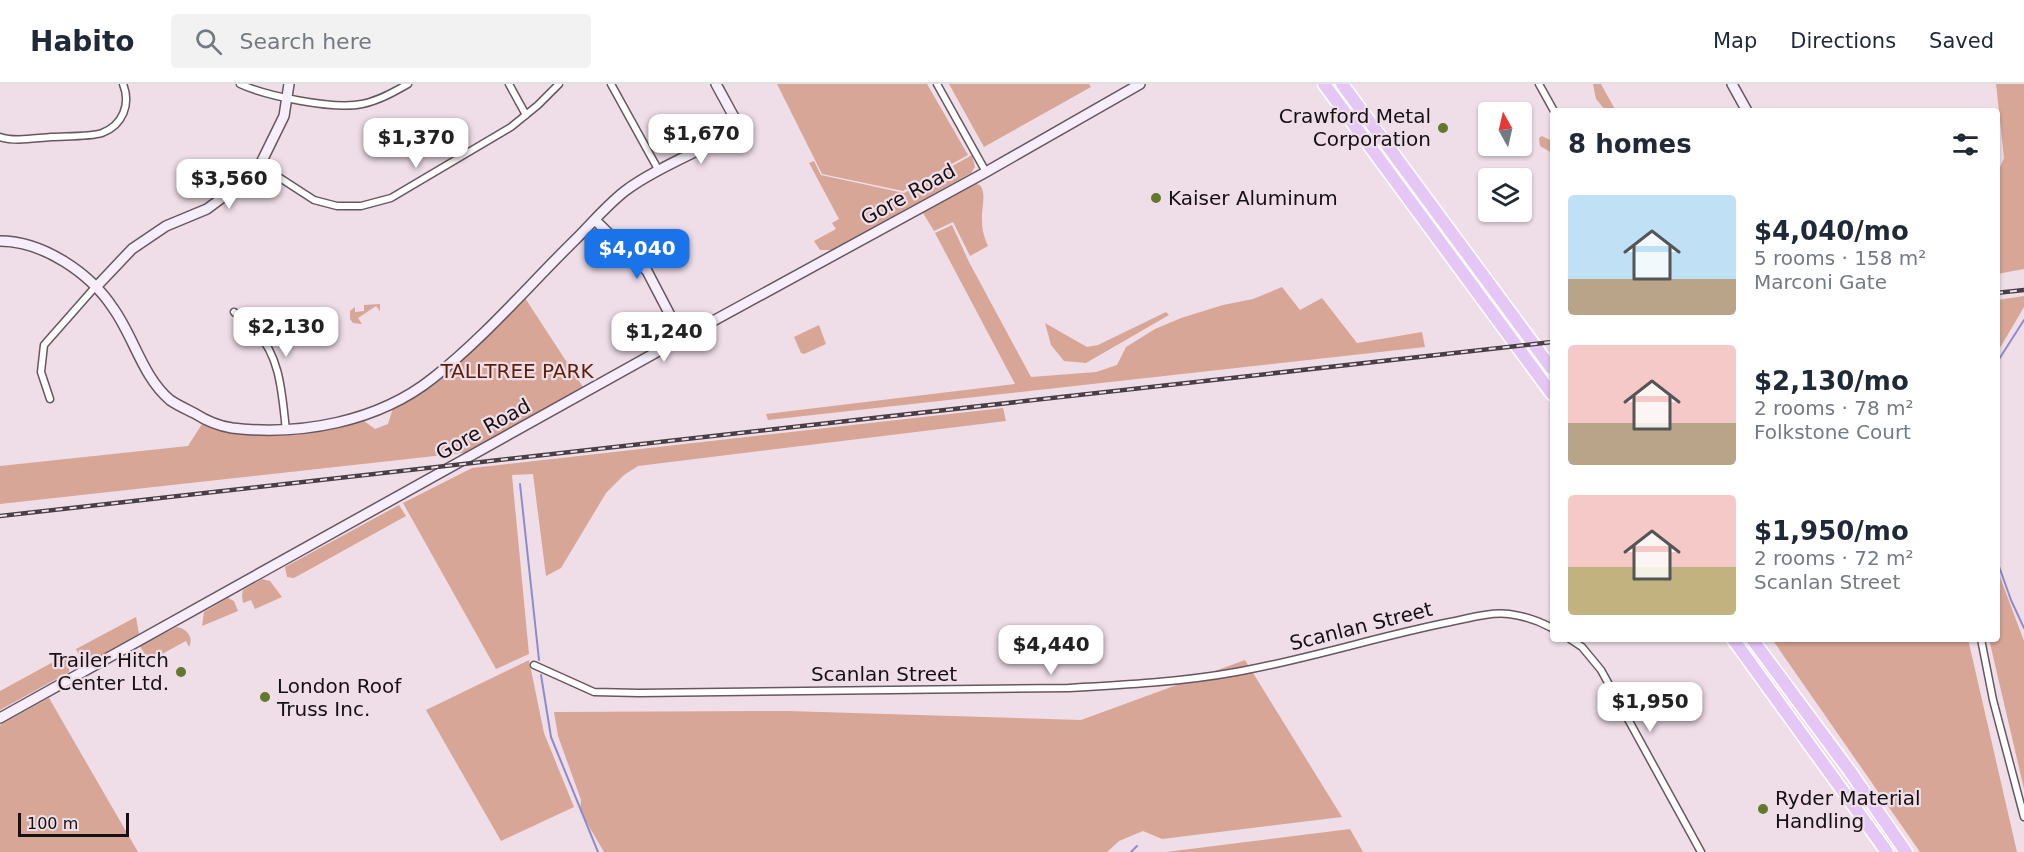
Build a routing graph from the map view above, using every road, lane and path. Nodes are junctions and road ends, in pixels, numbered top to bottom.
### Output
1 (123, 84) edge
2 (240, 84) edge
3 (290, 84) edge
4 (408, 84) edge
5 (509, 84) edge
6 (559, 84) edge
7 (611, 84) edge
8 (716, 84) edge
9 (937, 84) edge
10 (1140, 84) edge
11 (1324, 84) edge
12 (1342, 84) edge
13 (1539, 84) edge
14 (1732, 84) edge
15 (288, 98) junction
16 (1552, 108) edge
17 (1745, 108) edge
18 (526, 115) junction
19 (0, 137) edge
20 (260, 165) junction
21 (658, 171) junction
22 (986, 172) junction
23 (595, 220) junction
24 (0, 241) edge
25 (97, 286) junction
26 (234, 312) dead end
27 (682, 338) junction
28 (1550, 366) edge
29 (1550, 391) edge
30 (50, 399) dead end
31 (286, 429) junction
32 (1550, 627) edge
33 (1574, 642) edge
34 (1735, 642) edge
35 (1754, 642) edge
36 (1982, 642) edge
37 (534, 665) dead end
38 (0, 718) edge
39 (2024, 817) edge
40 (1701, 852) edge
41 (1887, 852) edge
42 (1906, 852) edge

1 - 19 street
2 - 15 street
3 - 15 street
4 - 15 street
5 - 18 street
6 - 18 street
7 - 21 street
8 - 21 street
9 - 22 street
10 - 22 street, Gore Road
11 - 29 highway
12 - 28 highway
13 - 16 street
14 - 17 street
15 - 20 street
18 - 20 street
20 - 25 street
21 - 23 street
22 - 27 street, Gore Road
23 - 27 street
23 - 31 street
24 - 25 street
25 - 30 street
25 - 31 street
26 - 31 street
27 - 38 street, Gore Road
32 - 37 street, Scanlan Street
33 - 40 street
34 - 41 highway
35 - 42 highway
36 - 39 street

